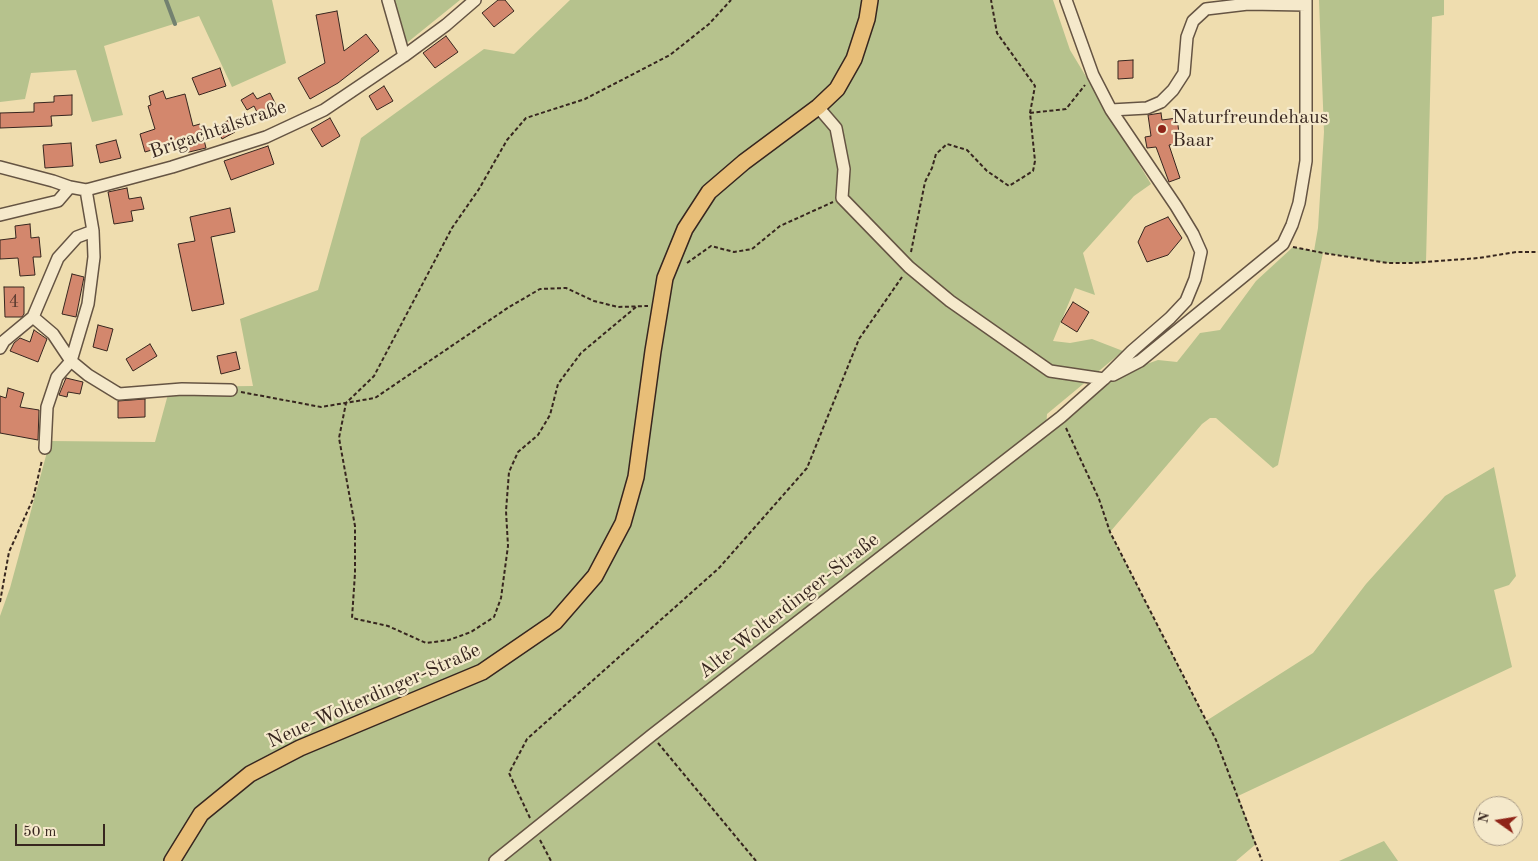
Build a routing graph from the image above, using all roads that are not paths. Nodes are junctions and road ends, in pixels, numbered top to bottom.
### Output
1 (388, 0) edge
2 (475, 0) edge
3 (870, 0) edge
4 (1066, 0) edge
5 (1306, 2) edge
6 (404, 56) junction
7 (818, 107) junction
8 (1111, 110) junction
9 (0, 167) edge
10 (70, 187) junction
11 (86, 190) junction
12 (0, 215) edge
13 (93, 231) junction
14 (33, 317) junction
15 (0, 348) edge
16 (71, 361) junction
17 (1104, 379) junction
18 (231, 390) road end
19 (45, 448) road end
20 (172, 861) edge
21 (495, 861) edge

1 - 6 street
2 - 6 street, Brigachtalstraße
3 - 7 main road, Neue-Wolterdinger-Straße
4 - 8 street, Alte-Wolterdinger-Straße
5 - 8 street
5 - 17 street, Alte-Wolterdinger-Straße
6 - 11 street, Brigachtalstraße
7 - 17 street
7 - 20 main road, Neue-Wolterdinger-Straße
8 - 17 street, Alte-Wolterdinger-Straße
9 - 10 street, Brigachtalstraße
10 - 11 street, Brigachtalstraße
10 - 12 street
11 - 13 street
13 - 14 street
13 - 16 street
14 - 15 street
14 - 16 street
16 - 18 street
16 - 19 street
17 - 21 street, Alte-Wolterdinger-Straße

